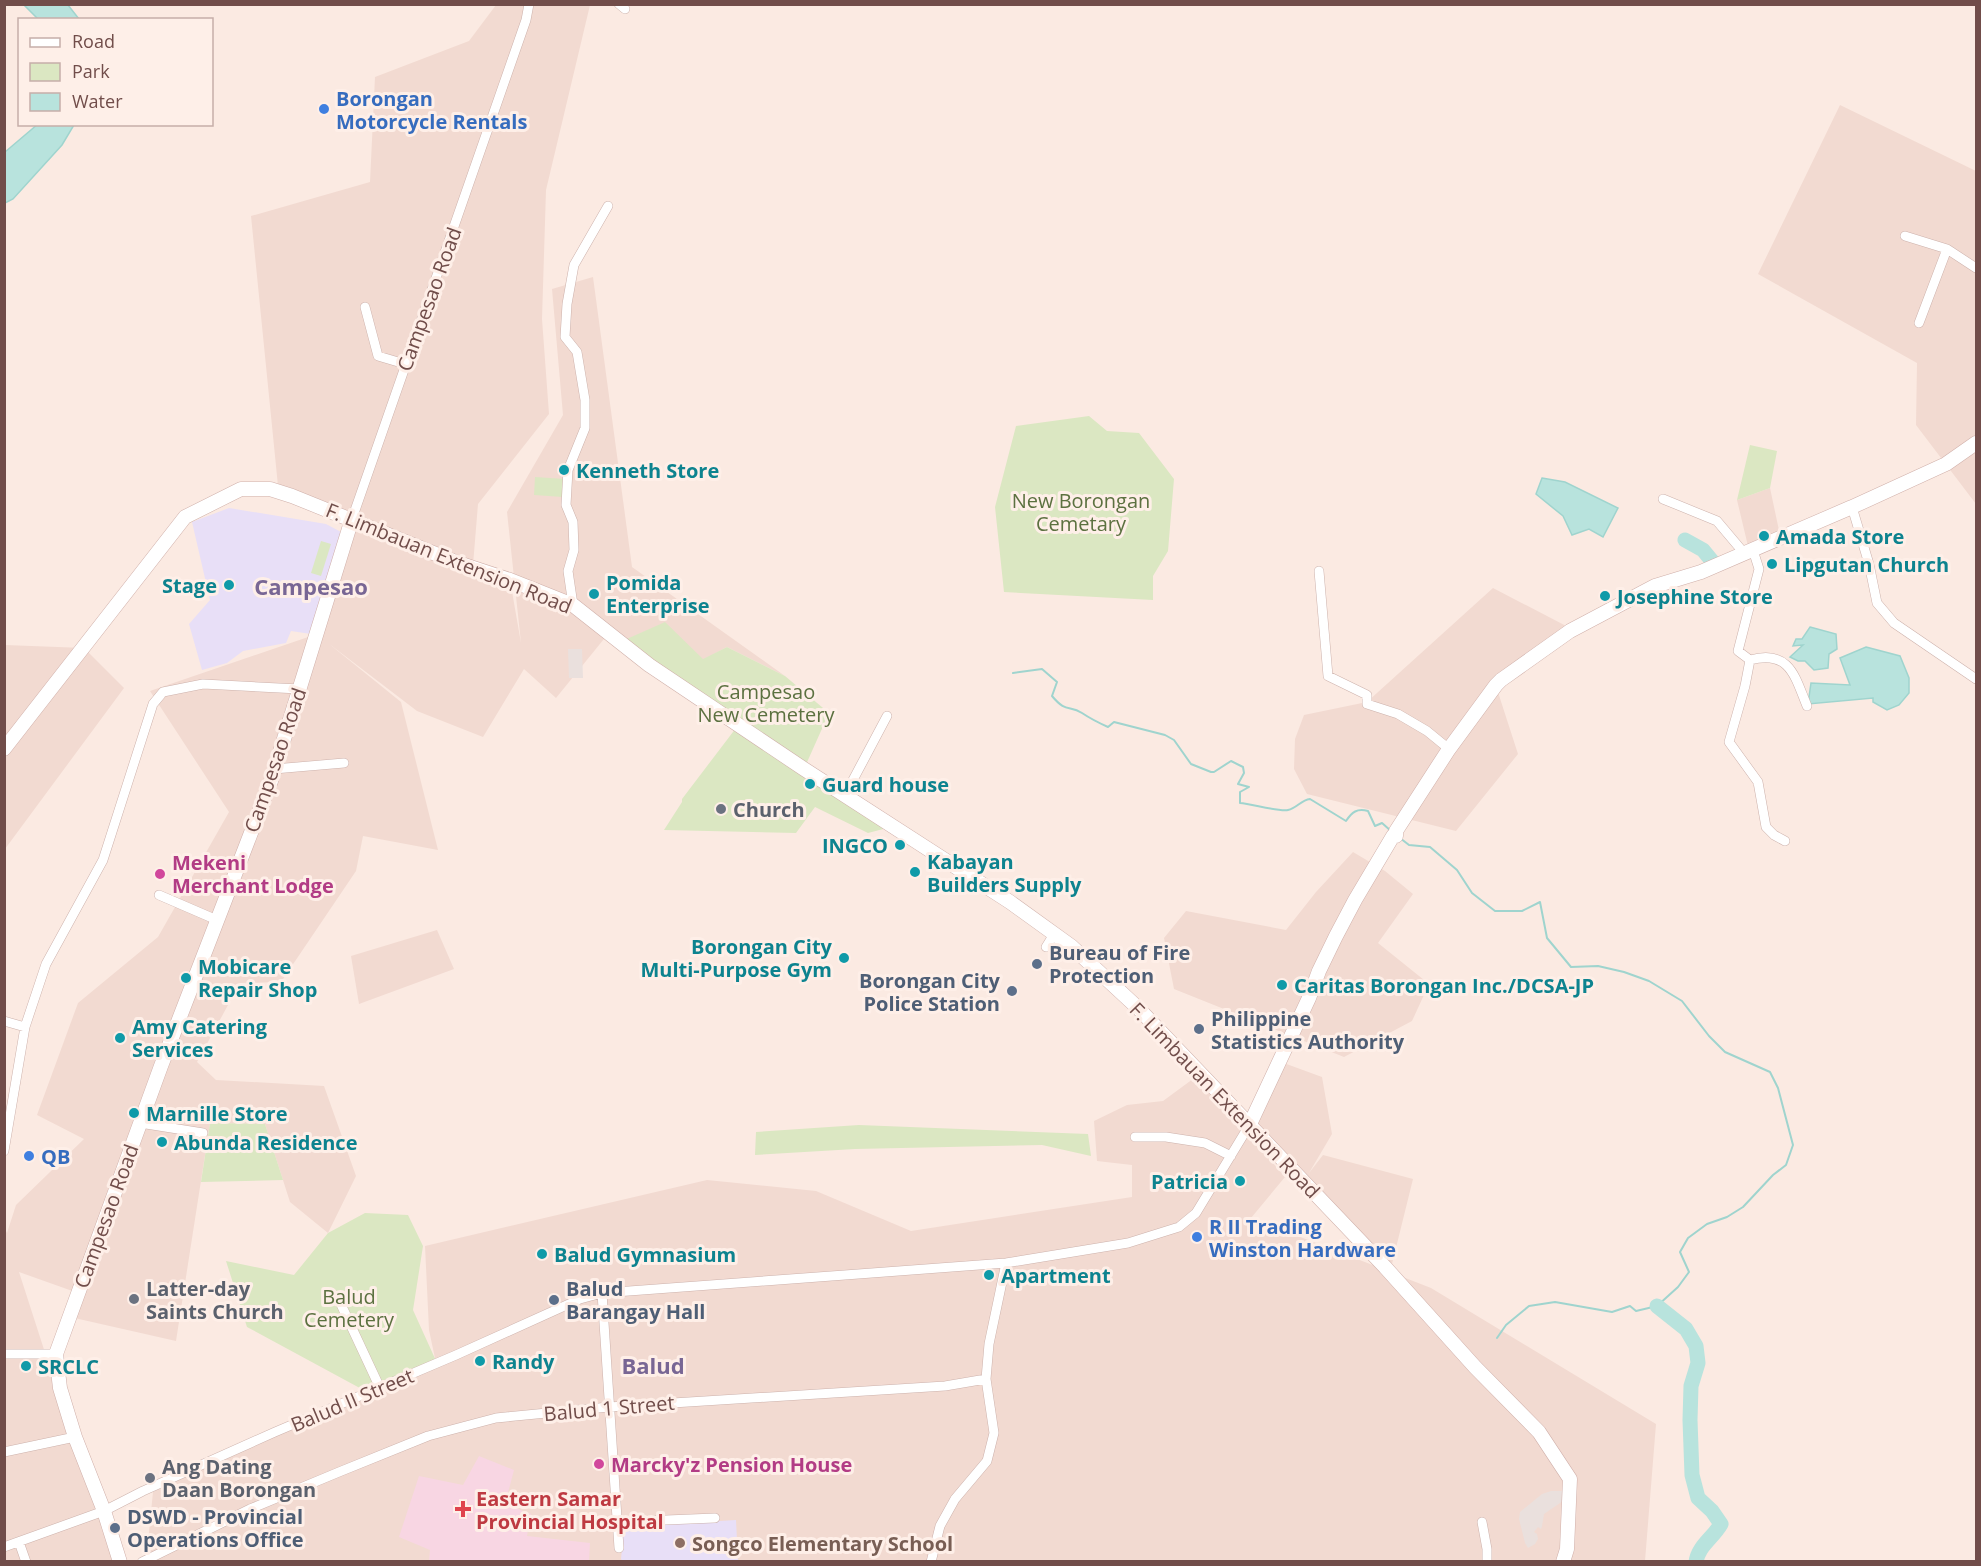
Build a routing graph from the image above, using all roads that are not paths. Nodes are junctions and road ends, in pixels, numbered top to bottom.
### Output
1 (529, 4) edge
2 (608, 206) dead end
3 (1905, 236) dead end
4 (1947, 249) junction
5 (1977, 268) edge
6 (365, 307) dead end
7 (1919, 322) dead end
8 (405, 364) junction
9 (1977, 442) edge
10 (1663, 499) dead end
11 (1852, 507) junction
12 (352, 519) junction
13 (1749, 551) junction
14 (1319, 571) dead end
15 (573, 605) junction
16 (1750, 660) junction
17 (1977, 679) edge
18 (299, 689) junction
19 (1807, 706) dead end
20 (887, 716) dead end
21 (4, 749) edge
22 (1449, 749) junction
23 (344, 763) dead end
24 (274, 769) junction
25 (845, 795) junction
26 (1785, 841) dead end
27 (159, 894) dead end
28 (217, 920) junction
29 (1054, 934) junction
30 (1046, 947) dead end
31 (4, 1021) edge
32 (25, 1027) junction
33 (140, 1123) junction
34 (1250, 1124) junction
35 (203, 1132) dead end
36 (1135, 1137) dead end
37 (4, 1151) edge
38 (1231, 1156) junction
39 (1006, 1263) junction
40 (602, 1293) junction
41 (338, 1298) dead end
42 (4, 1354) edge
43 (56, 1354) junction
44 (986, 1378) junction
45 (380, 1388) junction
46 (609, 1407) junction
47 (75, 1437) junction
48 (4, 1452) edge
49 (104, 1511) junction
50 (716, 1518) dead end
51 (618, 1522) junction
52 (1482, 1522) dead end
53 (20, 1542) junction
54 (4, 1547) edge
55 (620, 1548) dead end
56 (26, 1562) edge
57 (120, 1562) edge
58 (142, 1562) edge
59 (931, 1562) edge
60 (1487, 1562) edge
61 (1563, 1562) edge

1 - 8 street, Campesao Road
2 - 15 street
3 - 4 street
4 - 5 street
4 - 7 street
6 - 8 street
8 - 12 street, Campesao Road
9 - 11 street
10 - 13 street
11 - 13 street
11 - 17 street
12 - 15 street, F. Limbauan Extension Road
12 - 18 street, Campesao Road
12 - 21 street, F. Limbauan Extension Road
13 - 16 street
13 - 22 street
14 - 22 street
15 - 25 street, F. Limbauan Extension Road
16 - 19 street
16 - 26 street
18 - 24 street, Campesao Road
18 - 32 street
20 - 25 street
22 - 34 street
23 - 24 street
24 - 28 street, Campesao Road
25 - 29 street, F. Limbauan Extension Road
27 - 28 street
28 - 33 street, Campesao Road
29 - 30 street
29 - 34 street, F. Limbauan Extension Road
31 - 32 street
32 - 37 street
33 - 35 street
33 - 43 street, Campesao Road
34 - 38 street, Balud II Street
34 - 61 street, F. Limbauan Extension Road
36 - 38 street
38 - 39 street, Balud II Street
39 - 40 street, Balud II Street
39 - 44 street
40 - 45 street, Balud II Street
40 - 46 street
41 - 45 street
42 - 43 street
43 - 47 street
44 - 46 street, Balud 1 Street
44 - 59 street
45 - 49 street, Balud II Street
46 - 51 street
46 - 58 street, Balud 1 Street
47 - 48 street
47 - 49 street
49 - 53 street, Balud II Street
49 - 57 street
50 - 51 street
51 - 55 street
52 - 60 street
53 - 54 street, Balud II Street
53 - 56 street

